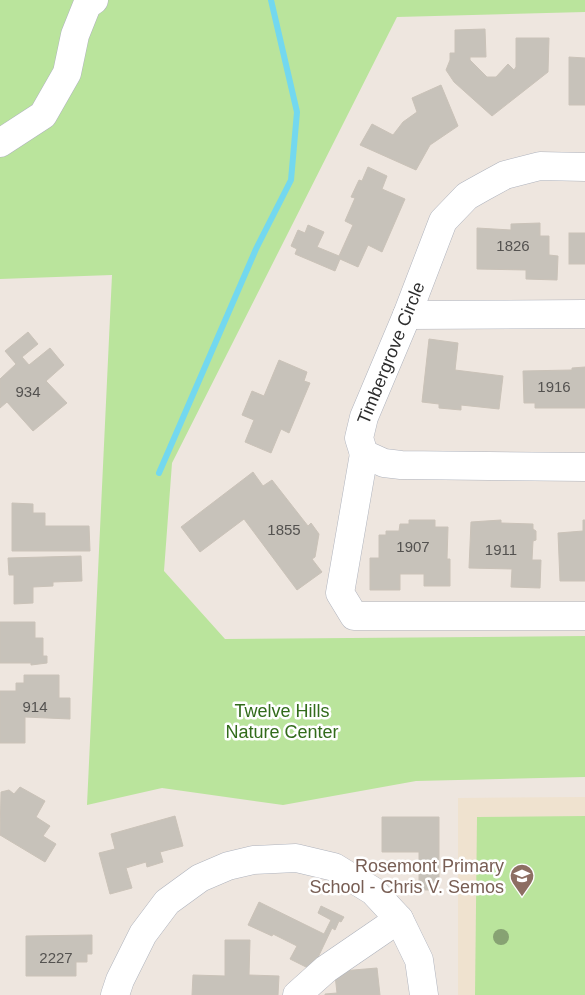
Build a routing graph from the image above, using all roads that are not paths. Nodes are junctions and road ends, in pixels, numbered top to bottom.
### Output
1 (94, 0) edge
2 (0, 143) edge
3 (585, 167) edge
4 (585, 314) edge
5 (407, 315) junction
6 (364, 454) junction
7 (585, 467) edge
8 (585, 616) edge
9 (399, 919) junction
10 (115, 995) edge
11 (296, 995) edge
12 (424, 995) edge

1 - 2 street
3 - 5 street, Timbergrove Circle
4 - 5 street
5 - 6 street, Timbergrove Circle
6 - 7 street
6 - 8 street, Timbergrove Circle
9 - 10 street
9 - 11 street
9 - 12 street

